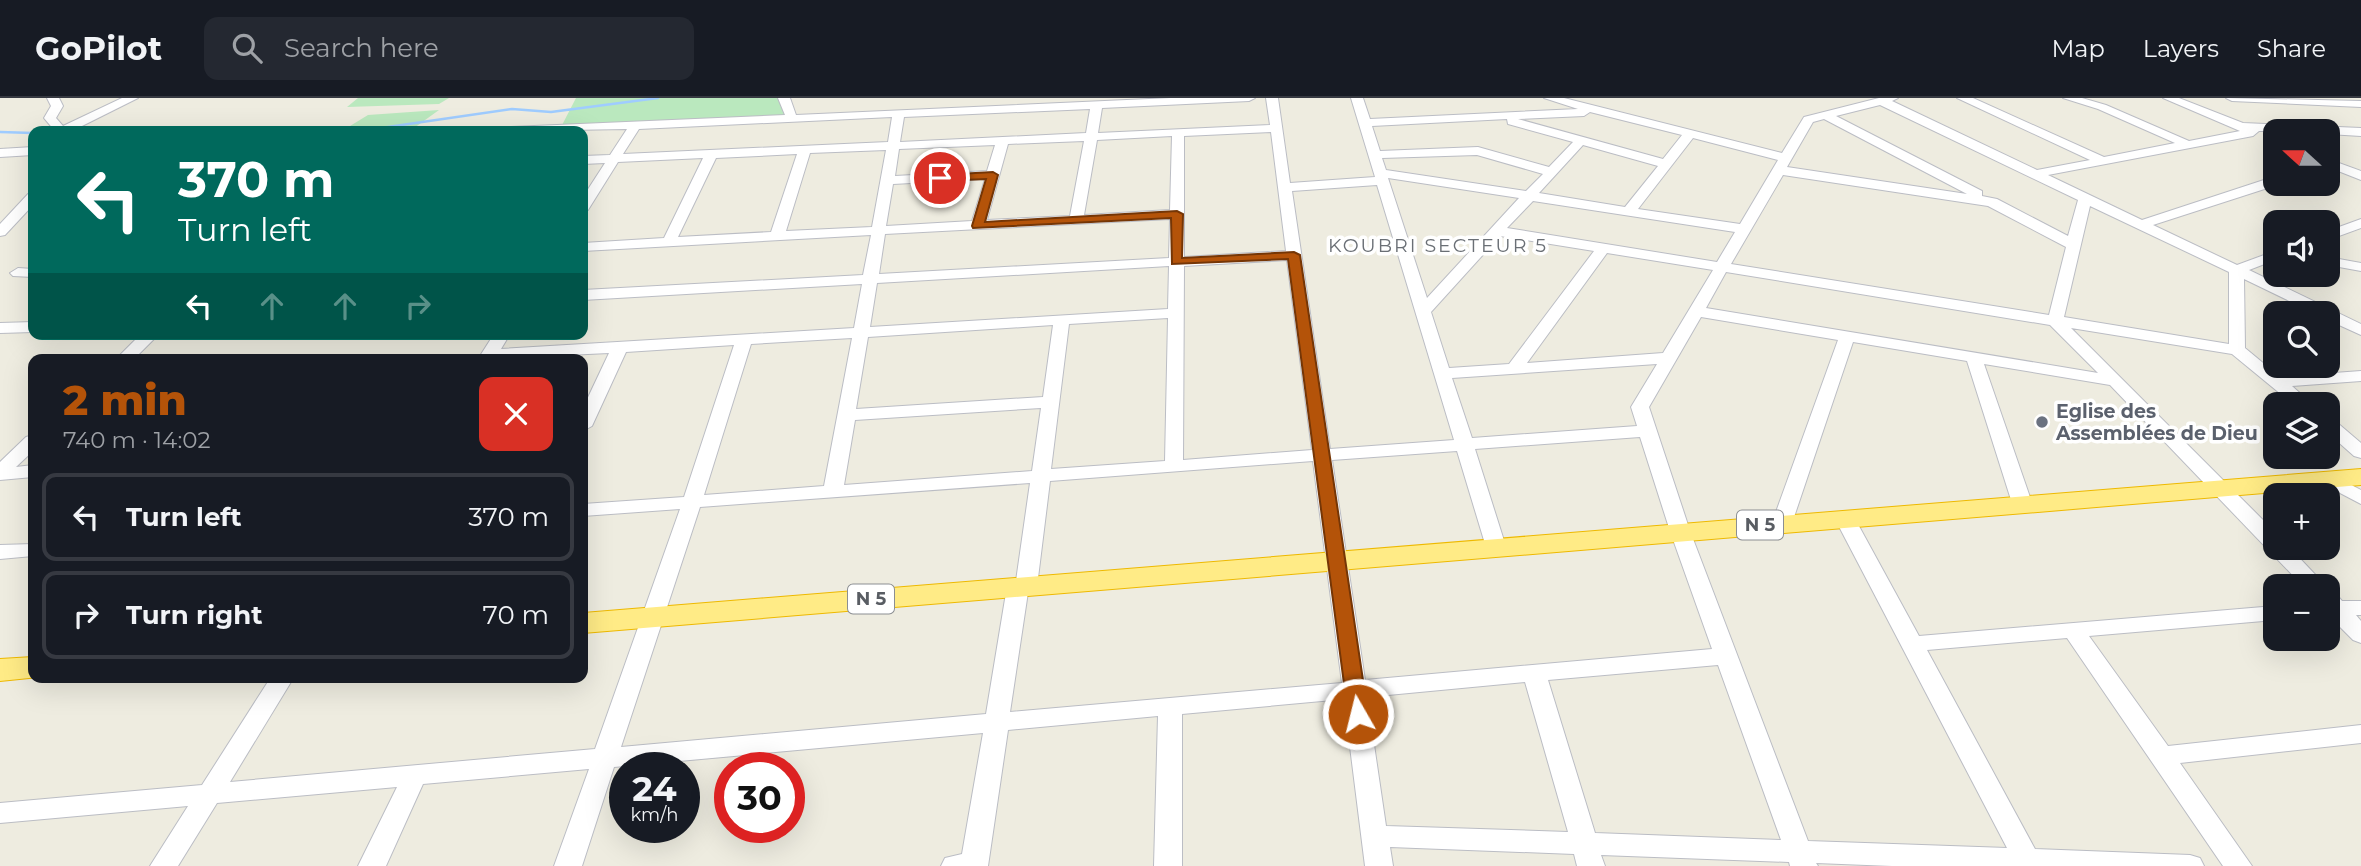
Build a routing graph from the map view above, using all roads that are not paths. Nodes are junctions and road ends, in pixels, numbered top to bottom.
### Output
1 (53, 98) edge
2 (132, 98) edge
3 (784, 98) edge
4 (1249, 98) edge
5 (1272, 98) edge
6 (1357, 98) edge
7 (1550, 98) edge
8 (1963, 98) edge
9 (2069, 98) edge
10 (2169, 98) edge
11 (2232, 98) edge
12 (1889, 99) edge
13 (2285, 99) edge
14 (1097, 105) junction
15 (2357, 105) edge
16 (1603, 111) junction
17 (900, 113) junction
18 (1825, 115) junction
19 (1494, 117) junction
20 (792, 119) junction
21 (1364, 123) junction
22 (57, 126) edge
23 (71, 126) edge
24 (635, 126) junction
25 (2240, 127) junction
26 (588, 128) edge
27 (1276, 128) junction
28 (2263, 128) edge
29 (2340, 131) edge
30 (1178, 132) junction
31 (2253, 132) junction
32 (2340, 132) edge
33 (2361, 132) edge
34 (1690, 134) junction
35 (1091, 136) junction
36 (2263, 136) edge
37 (1003, 140) junction
38 (1580, 140) junction
39 (2361, 140) edge
40 (894, 145) junction
41 (2189, 145) junction
42 (805, 150) junction
43 (28, 151) edge
44 (0, 153) edge
45 (711, 154) junction
46 (1374, 155) junction
47 (614, 158) junction
48 (588, 160) edge
49 (2103, 161) junction
50 (1666, 164) junction
51 (1782, 164) junction
52 (2340, 168) edge
53 (1551, 172) junction
54 (2036, 174) junction
55 (993, 175) junction
56 (2361, 176) edge
57 (1381, 177) junction
58 (888, 180) junction
59 (2263, 185) edge
60 (1284, 187) junction
61 (1530, 196) junction
62 (2085, 198) junction
63 (588, 199) edge
64 (28, 202) edge
65 (1992, 202) junction
66 (1629, 211) junction
67 (1177, 214) junction
68 (1076, 220) junction
69 (2361, 223) edge
70 (28, 224) edge
71 (2140, 225) junction
72 (978, 226) junction
73 (3, 227) edge
74 (1744, 229) junction
75 (2354, 230) edge
76 (878, 231) junction
77 (1496, 232) junction
78 (777, 237) junction
79 (669, 242) junction
80 (2074, 245) junction
81 (588, 247) edge
82 (1603, 249) junction
83 (1294, 255) junction
84 (2263, 260) edge
85 (1176, 262) junction
86 (2340, 263) edge
87 (2361, 267) edge
88 (1721, 268) junction
89 (2236, 270) junction
90 (870, 279) junction
91 (588, 295) edge
92 (2300, 301) edge
93 (1423, 311) junction
94 (1696, 311) junction
95 (1176, 313) junction
96 (1062, 320) junction
97 (2340, 320) edge
98 (2054, 321) junction
99 (28, 326) edge
100 (0, 328) edge
101 (2361, 330) edge
102 (861, 333) junction
103 (1847, 337) junction
104 (145, 340) edge
105 (744, 340) junction
106 (620, 347) junction
107 (2236, 349) junction
108 (129, 354) edge
109 (527, 354) edge
110 (1668, 358) junction
111 (1973, 358) junction
112 (1514, 369) junction
113 (1443, 374) junction
114 (2361, 376) edge
115 (2115, 381) junction
116 (2277, 382) junction
117 (2289, 392) edge
118 (1051, 402) junction
119 (588, 415) edge
120 (846, 415) junction
121 (1647, 431) junction
122 (2340, 434) edge
123 (1465, 444) junction
124 (28, 446) edge
125 (2361, 452) edge
126 (1322, 455) junction
127 (1174, 466) junction
128 (28, 471) edge
129 (0, 473) edge
130 (1041, 476) junction
131 (2361, 477) edge
132 (2328, 480) junction
133 (2221, 487) junction
134 (833, 492) junction
135 (2361, 498) edge
136 (692, 502) junction
137 (2022, 503) junction
138 (588, 510) edge
139 (1844, 517) junction
140 (1782, 523) junction
141 (1681, 531) junction
142 (2263, 531) edge
143 (1496, 547) junction
144 (28, 550) edge
145 (0, 552) edge
146 (1336, 560) junction
147 (2290, 560) edge
148 (2304, 574) edge
149 (1022, 586) junction
150 (2340, 606) edge
151 (2361, 608) edge
152 (2263, 614) edge
153 (2340, 615) edge
154 (652, 617) junction
155 (588, 623) edge
156 (2074, 631) junction
157 (2361, 635) edge
158 (1911, 644) junction
159 (1726, 656) junction
160 (28, 668) edge
161 (0, 670) edge
162 (1534, 673) junction
163 (279, 683) edge
164 (1354, 690) junction
165 (1170, 706) junction
166 (997, 722) junction
167 (2361, 734) edge
168 (2161, 756) junction
169 (604, 758) junction
170 (415, 775) junction
171 (209, 794) junction
172 (2, 815) edge
173 (1375, 836) junction
174 (1588, 855) edge
175 (1801, 859) edge
176 (2028, 863) edge
177 (967, 865) edge
178 (164, 866) edge
179 (372, 866) edge
180 (568, 866) edge
181 (1168, 866) edge
182 (1380, 866) edge
183 (2190, 866) edge
184 (2238, 866) edge

1 - 22 street
2 - 23 street
3 - 20 street
4 - 14 street
5 - 27 street
6 - 21 street
7 - 16 street
8 - 49 street
9 - 41 street
10 - 25 street
11 - 13 street
12 - 18 street
12 - 54 street
13 - 15 street
14 - 17 street
14 - 35 street
16 - 19 street
16 - 34 street
17 - 20 street
17 - 40 street
18 - 51 street
18 - 65 street
19 - 21 street
19 - 38 street
20 - 24 street
21 - 46 street
24 - 26 street
24 - 47 street
25 - 28 street
25 - 31 street
27 - 30 street
27 - 60 street
29 - 33 street
30 - 35 street
30 - 67 street
31 - 36 street
31 - 41 street
32 - 39 street
34 - 50 street
34 - 51 street
35 - 37 street
35 - 68 street
37 - 40 street
37 - 55 street
38 - 50 street
38 - 53 street
40 - 42 street
40 - 58 street
41 - 49 street
42 - 45 street
42 - 78 street
43 - 44 street
45 - 47 street
45 - 79 street
46 - 53 street
46 - 57 street
47 - 48 street
47 - 63 street
49 - 54 street
50 - 66 street
51 - 65 street
51 - 74 street
52 - 56 street
53 - 61 street
54 - 62 street
55 - 58 street
55 - 72 street
57 - 60 street
57 - 61 street
57 - 93 street
58 - 76 street
59 - 71 street
60 - 83 street
61 - 66 street
61 - 77 street
62 - 71 street
62 - 80 street
64 - 73 street
65 - 80 street
66 - 74 street
67 - 68 street
67 - 85 street
68 - 72 street
69 - 75 street
70 - 73 street
71 - 89 street
72 - 76 street
74 - 88 street
76 - 78 street
76 - 90 street
77 - 82 street
77 - 93 street
78 - 79 street
79 - 81 street
80 - 98 street
82 - 88 street
82 - 112 street
83 - 85 street
83 - 126 street
84 - 89 street
85 - 90 street
85 - 95 street
86 - 87 street
88 - 94 street
88 - 98 street
89 - 92 street
89 - 107 street
90 - 91 street
90 - 102 street
93 - 113 street
94 - 103 street
94 - 110 street
95 - 96 street
95 - 127 street
96 - 102 street
96 - 118 street
97 - 101 street
98 - 107 street
98 - 115 street
99 - 100 street
102 - 105 street
102 - 120 street
103 - 111 street
103 - 140 street
104 - 108 street
105 - 106 street
105 - 136 street
106 - 109 street
106 - 119 street
107 - 116 street
110 - 112 street
110 - 121 street
111 - 115 street
111 - 137 street
112 - 113 street
113 - 123 street
114 - 116 street
115 - 133 street
116 - 117 street
118 - 120 street
118 - 130 street
120 - 134 street
121 - 123 street
121 - 141 street
122 - 125 street
123 - 126 street
123 - 143 street
124 - 129 street
126 - 127 street
126 - 146 street
127 - 130 street
128 - 129 street
130 - 134 street
130 - 149 street
131 - 132 highway, N 5
132 - 133 highway, N 5
132 - 135 street
133 - 137 highway, N 5
133 - 142 street
134 - 136 street
136 - 138 street
136 - 154 street
137 - 139 highway, N 5
139 - 140 highway, N 5
139 - 158 street
140 - 141 highway, N 5
141 - 143 highway, N 5
141 - 159 street
143 - 146 highway, N 5
144 - 145 street
146 - 149 highway, N 5
146 - 164 street
147 - 148 street
149 - 154 highway, N 5
149 - 166 street
150 - 151 street
152 - 156 street
153 - 157 street
154 - 155 highway, N 5
154 - 169 street
156 - 158 street
156 - 168 street
158 - 176 street
159 - 162 street
159 - 175 street
160 - 161 highway
162 - 164 street
162 - 174 street
163 - 171 street
164 - 165 street
164 - 173 street
165 - 166 street
165 - 181 street
166 - 169 street
166 - 177 street
167 - 168 street
168 - 184 street
169 - 170 street
169 - 180 street
170 - 171 street
170 - 179 street
171 - 172 street
171 - 178 street
173 - 174 street
173 - 182 street
174 - 175 street
175 - 176 street
176 - 183 street

